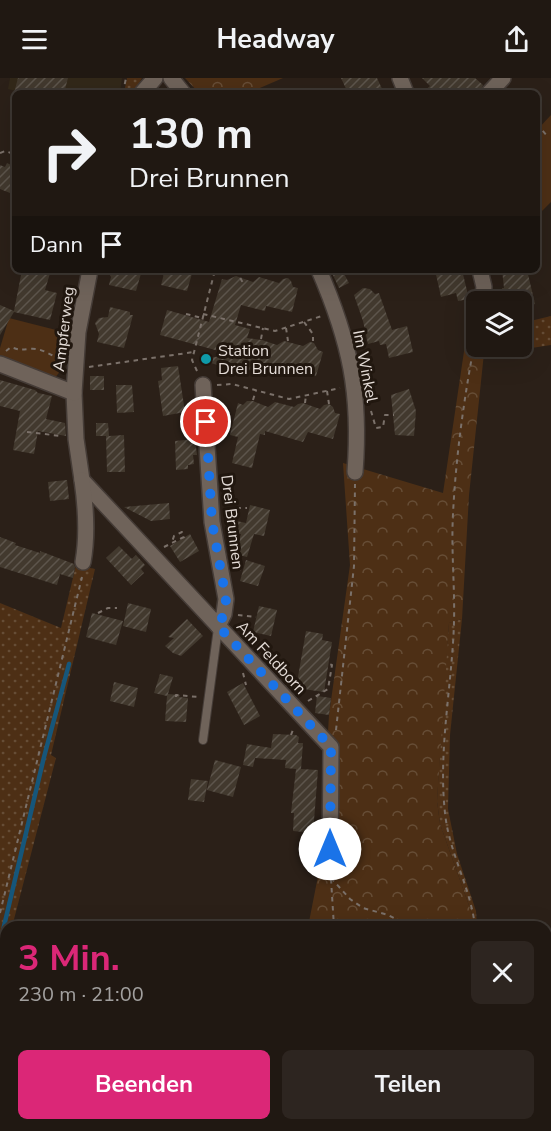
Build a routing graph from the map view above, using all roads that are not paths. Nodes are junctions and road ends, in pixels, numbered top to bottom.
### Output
1 (154, 78) edge
2 (171, 78) edge
3 (503, 78) edge
4 (144, 90) edge
5 (181, 90) edge
6 (492, 90) edge
7 (89, 273) edge
8 (320, 273) edge
9 (481, 273) edge
10 (483, 291) edge
11 (3, 357) edge
12 (203, 385) road end
13 (74, 393) junction
14 (355, 472) road end
15 (82, 480) junction
16 (83, 562) road end
17 (218, 626) junction
18 (203, 740) dead end
19 (331, 871) road end

1 - 4 street
2 - 5 street
3 - 6 street
7 - 13 street, Ampferweg
8 - 14 street, Im Winkel
9 - 10 street
11 - 13 street
12 - 17 street, Drei Brunnen
13 - 15 street
15 - 16 street
15 - 17 street, Am Feldborn
17 - 18 lane
17 - 19 street, Am Feldborn

